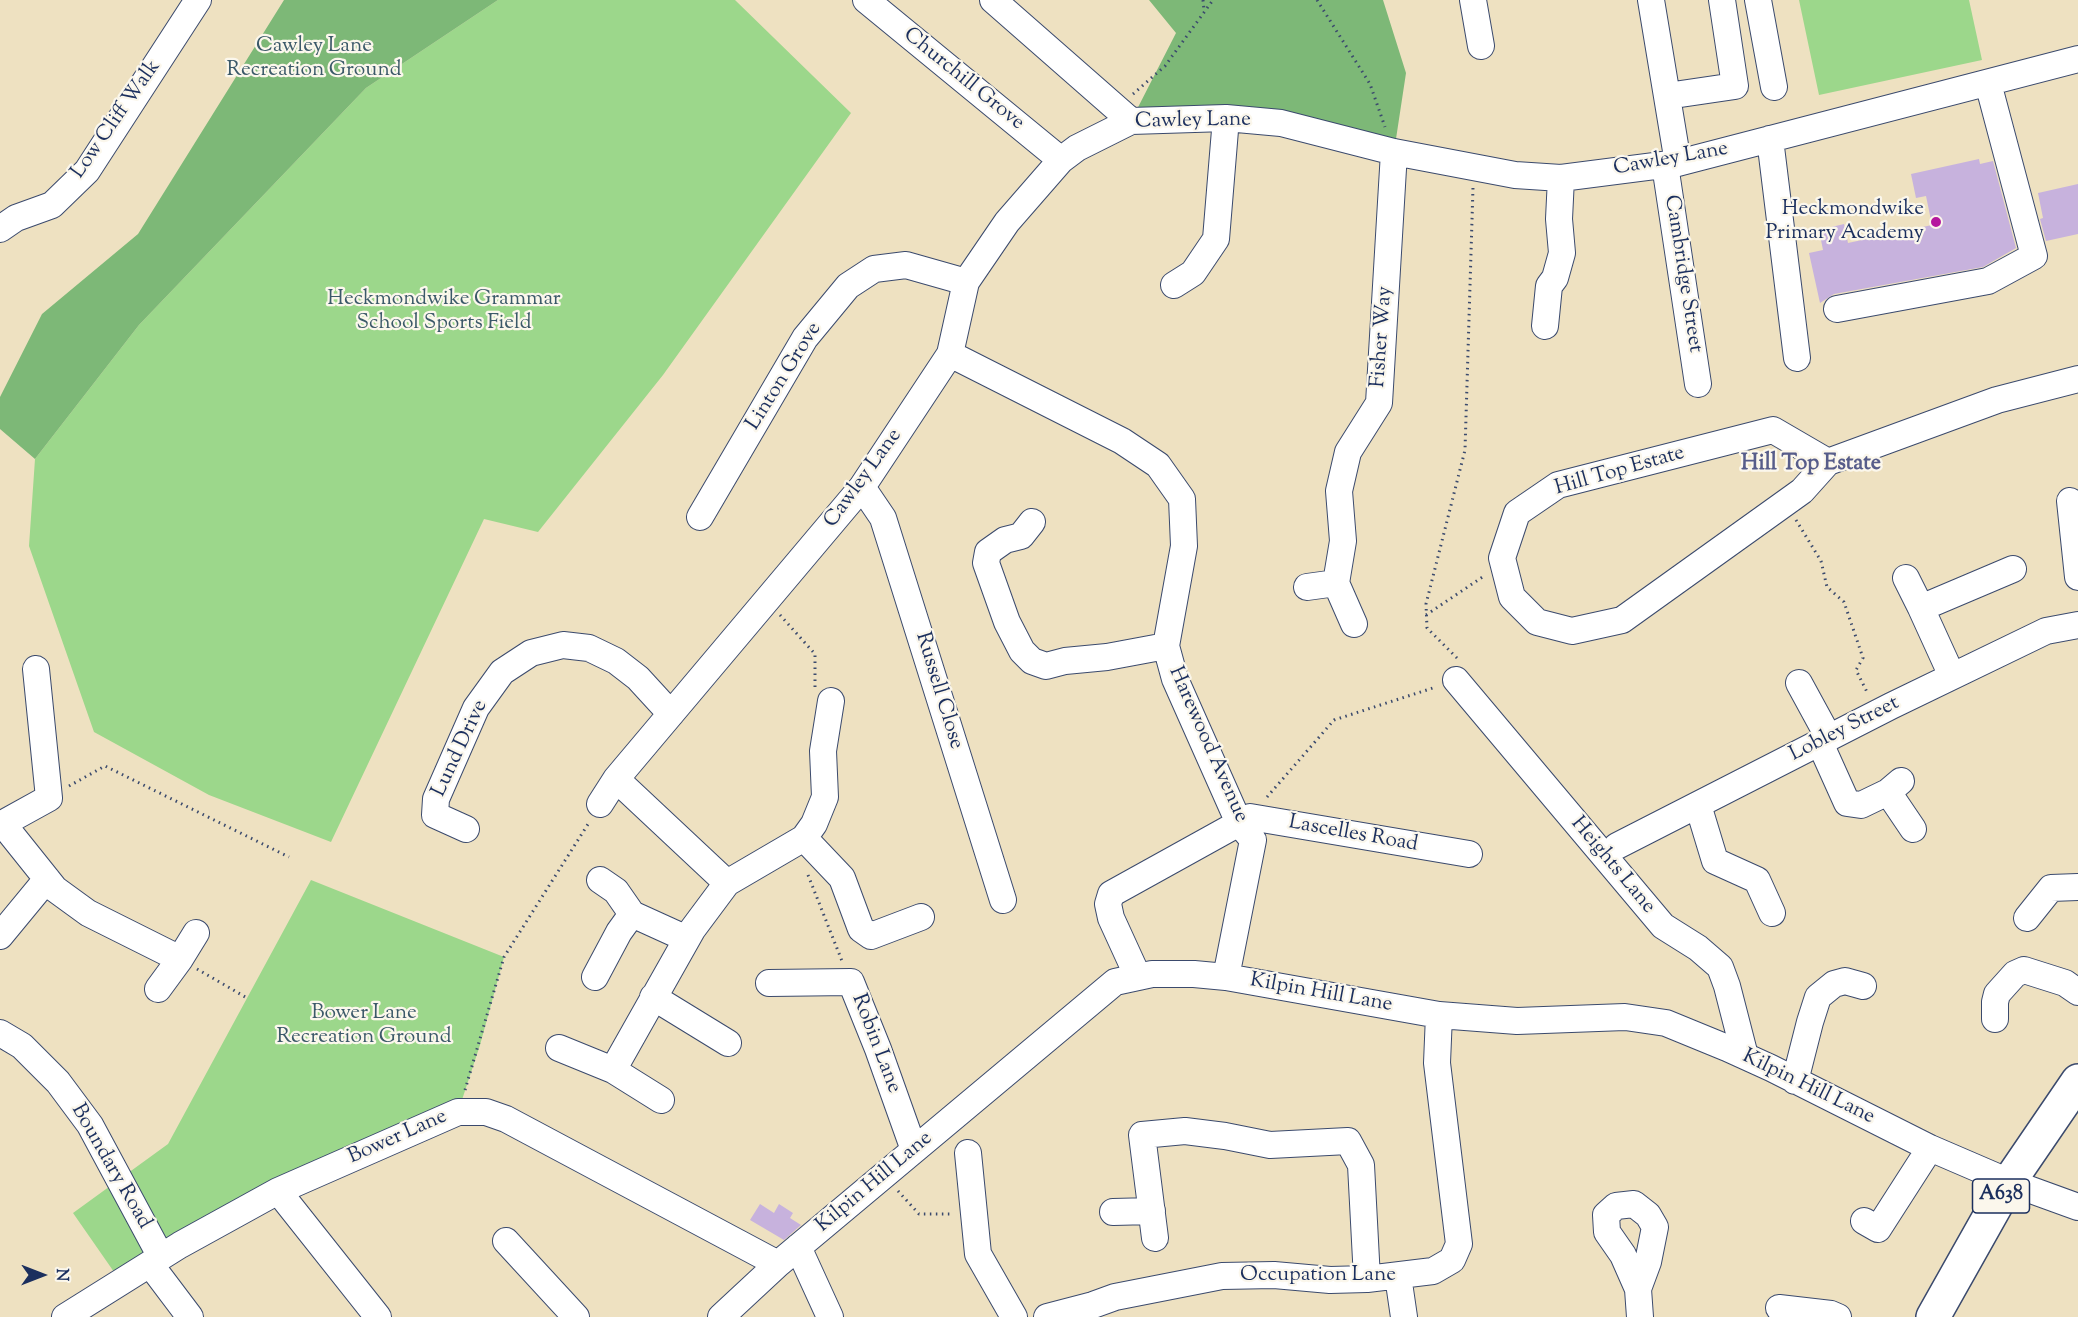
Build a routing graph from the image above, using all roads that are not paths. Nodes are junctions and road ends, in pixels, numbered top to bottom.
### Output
1 (198, 0) edge
2 (866, 0) edge
3 (993, 0) edge
4 (1473, 0) edge
5 (1651, 0) edge
6 (1722, 0) edge
7 (1758, 0) edge
8 (1481, 46) dead end
9 (2078, 59) edge
10 (1988, 83) junction
11 (1774, 87) dead end
12 (1667, 96) junction
13 (1226, 118) junction
14 (1131, 121) junction
15 (1770, 139) junction
16 (1394, 152) junction
17 (1061, 160) junction
18 (1671, 164) junction
19 (1561, 177) junction
20 (5, 218) edge
21 (1190, 281) dead end
22 (966, 282) junction
23 (1837, 309) dead end
24 (1545, 326) dead end
25 (950, 354) junction
26 (1797, 358) dead end
27 (2078, 379) edge
28 (1698, 384) dead end
29 (1828, 462) junction
30 (862, 488) junction
31 (2070, 501) dead end
32 (700, 517) dead end
33 (1032, 522) dead end
34 (2013, 569) dead end
35 (2078, 577) edge
36 (1906, 578) dead end
37 (1336, 583) junction
38 (1307, 587) dead end
39 (1921, 608) junction
40 (1354, 624) dead end
41 (2078, 626) edge
42 (1166, 646) junction
43 (36, 669) dead end
44 (1952, 676) junction
45 (1456, 680) road end
46 (1798, 682) dead end
47 (831, 701) dead end
48 (671, 714) junction
49 (1824, 740) junction
50 (616, 779) junction
51 (600, 804) road end
52 (1698, 805) junction
53 (1245, 820) junction
54 (1, 825) edge
55 (466, 829) dead end
56 (1913, 829) dead end
57 (800, 841) junction
58 (1617, 846) dead end
59 (1469, 854) dead end
60 (47, 879) junction
61 (600, 880) dead end
62 (727, 883) junction
63 (2078, 887) edge
64 (1003, 900) dead end
65 (1772, 913) dead end
66 (632, 914) junction
67 (921, 917) dead end
68 (2027, 918) dead end
69 (196, 933) dead end
70 (0, 936) edge
71 (687, 939) junction
72 (180, 959) junction
73 (595, 977) dead end
74 (1138, 977) junction
75 (1226, 978) junction
76 (769, 983) dead end
77 (1863, 986) dead end
78 (158, 988) dead end
79 (2078, 992) edge
80 (653, 997) junction
81 (1439, 1016) junction
82 (1995, 1019) dead end
83 (0, 1033) edge
84 (728, 1043) dead end
85 (559, 1048) dead end
86 (1745, 1056) junction
87 (613, 1070) junction
88 (1795, 1081) junction
89 (2078, 1081) edge
90 (661, 1100) dead end
91 (1930, 1149) junction
92 (914, 1150) junction
93 (968, 1154) dead end
94 (2009, 1182) junction
95 (278, 1191) junction
96 (2078, 1207) edge
97 (1152, 1211) junction
98 (1113, 1212) dead end
99 (1864, 1221) dead end
100 (1155, 1238) dead end
101 (506, 1241) dead end
102 (798, 1247) junction
103 (156, 1260) junction
104 (778, 1263) junction
105 (1398, 1276) junction
106 (1367, 1279) junction
107 (1638, 1289) dead end
108 (1779, 1303) edge
109 (65, 1317) edge
110 (190, 1317) edge
111 (378, 1317) edge
112 (576, 1317) edge
113 (721, 1317) edge
114 (830, 1317) edge
115 (1014, 1317) edge
116 (1047, 1317) edge
117 (1404, 1317) edge
118 (1640, 1317) edge
119 (1838, 1317) edge
120 (1933, 1317) edge

1 - 20 street, Low Cliff Walk
2 - 17 street, Churchill Grove
3 - 14 street
4 - 8 street
5 - 12 street, Cambridge Street
6 - 12 street
7 - 11 street
9 - 10 street, Cawley Lane
10 - 15 street, Cawley Lane
10 - 23 street
12 - 18 street, Cambridge Street
13 - 14 street, Cawley Lane
13 - 16 street, Cawley Lane
13 - 21 street
14 - 17 street, Cawley Lane
15 - 18 street, Cawley Lane
15 - 26 street
16 - 19 street, Cawley Lane
16 - 37 street, Fisher Way
17 - 22 street, Cawley Lane
18 - 19 street, Cawley Lane
18 - 28 street, Cambridge Street
19 - 24 street
22 - 25 street, Cawley Lane
22 - 32 street, Linton Grove
25 - 30 street, Cawley Lane
25 - 42 street, Harewood Avenue
27 - 29 street, Hill Top Estate
29 - 29 street, Hill Top Estate
30 - 48 street, Cawley Lane
30 - 64 street, Russell Close
31 - 35 street
33 - 42 street
34 - 39 street
36 - 39 street
37 - 38 street
37 - 40 street
39 - 44 street
41 - 44 street, Lobley Street
42 - 53 street, Harewood Avenue
43 - 54 street
44 - 49 street, Lobley Street
45 - 86 street, Heights Lane
46 - 49 street
47 - 57 street
48 - 50 street, Cawley Lane
48 - 55 street, Lund Drive
49 - 52 street, Lobley Street
49 - 56 street
50 - 51 street, Cawley Lane
50 - 62 street
52 - 58 street, Lobley Street
52 - 65 street
53 - 59 street, Lascelles Road
53 - 74 street
53 - 75 street, Harewood Avenue
54 - 60 street
57 - 62 street
57 - 67 street
60 - 70 street
60 - 72 street
61 - 66 street
62 - 71 street
63 - 68 street
66 - 71 street
66 - 73 street
69 - 72 street
71 - 80 street
72 - 78 street
74 - 75 street, Kilpin Hill Lane
74 - 92 street, Kilpin Hill Lane
75 - 81 street, Kilpin Hill Lane
76 - 92 street, Robin Lane
77 - 88 street
79 - 82 street
80 - 84 street
80 - 87 street
81 - 86 street, Kilpin Hill Lane
81 - 105 street, Occupation Lane
83 - 103 street, Boundary Road
85 - 87 street
86 - 88 street, Kilpin Hill Lane
87 - 90 street
88 - 91 street, Kilpin Hill Lane
89 - 94 main road, A638
91 - 94 street, Kilpin Hill Lane
91 - 99 street
92 - 102 street, Kilpin Hill Lane
93 - 115 street
94 - 96 street, Kilpin Hill Lane
94 - 120 main road, A638
95 - 103 street, Bower Lane
95 - 104 street, Bower Lane
95 - 111 street
97 - 98 street
97 - 100 street
97 - 106 street
101 - 112 street
102 - 104 street, Kilpin Hill Lane
102 - 114 street
103 - 109 street, Bower Lane
103 - 110 street, Boundary Road
104 - 113 street, Kilpin Hill Lane
105 - 106 street, Occupation Lane
105 - 117 street
106 - 116 street, Occupation Lane
107 - 118 street
108 - 119 street

